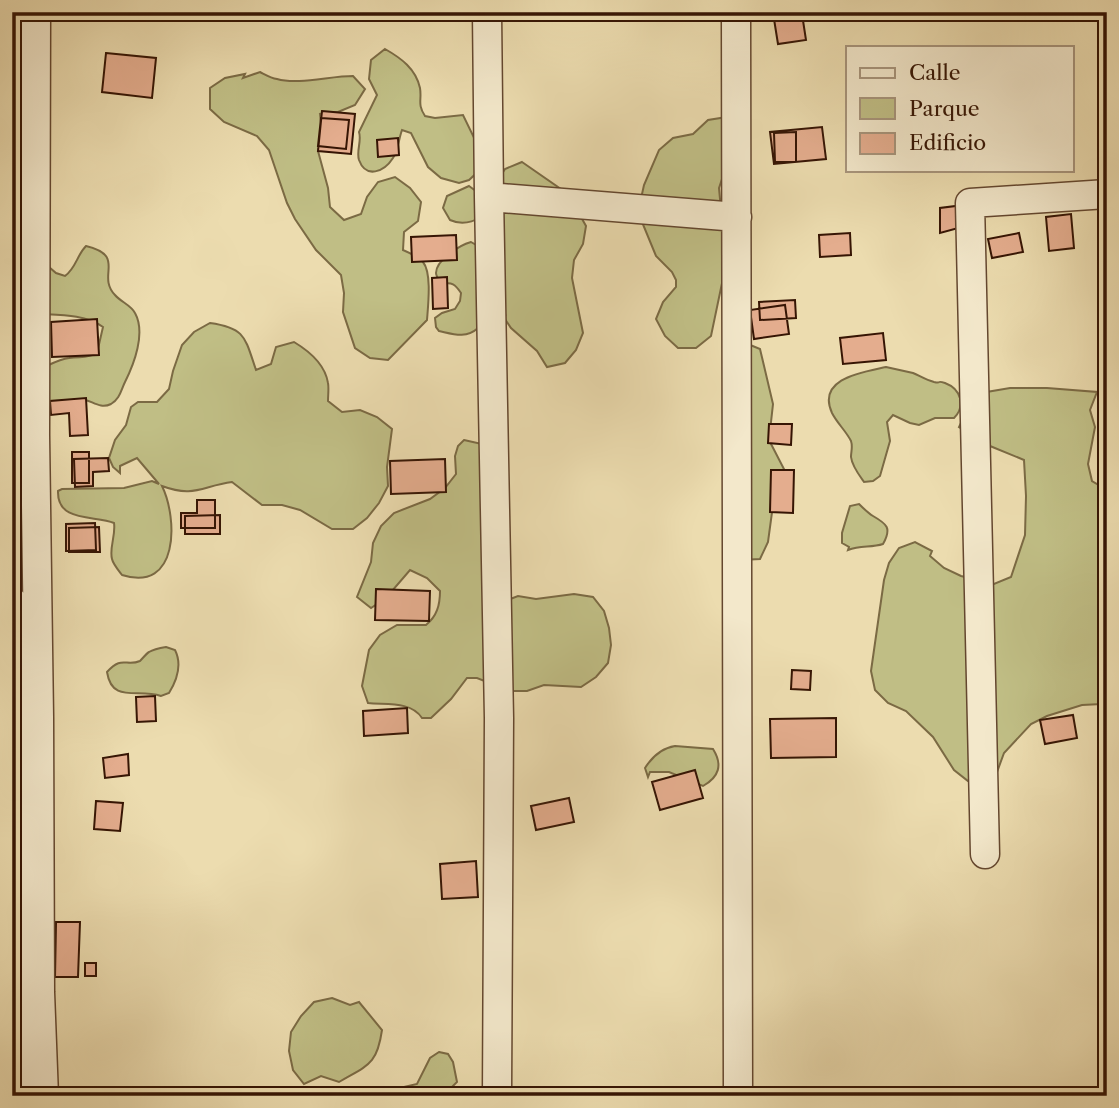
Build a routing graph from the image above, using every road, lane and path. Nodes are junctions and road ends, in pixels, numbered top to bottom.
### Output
1 (36, 12) edge
2 (487, 12) edge
3 (736, 12) edge
4 (1107, 194) edge
5 (489, 197) junction
6 (737, 217) junction
7 (24, 435) edge
8 (12, 601) edge
9 (985, 854) dead end
10 (19, 1096) edge
11 (44, 1096) edge
12 (497, 1096) edge
13 (738, 1096) edge

1 - 7 street
2 - 5 street
3 - 6 street
4 - 9 street
5 - 6 street
5 - 12 street
6 - 13 street
7 - 11 street
8 - 10 street

